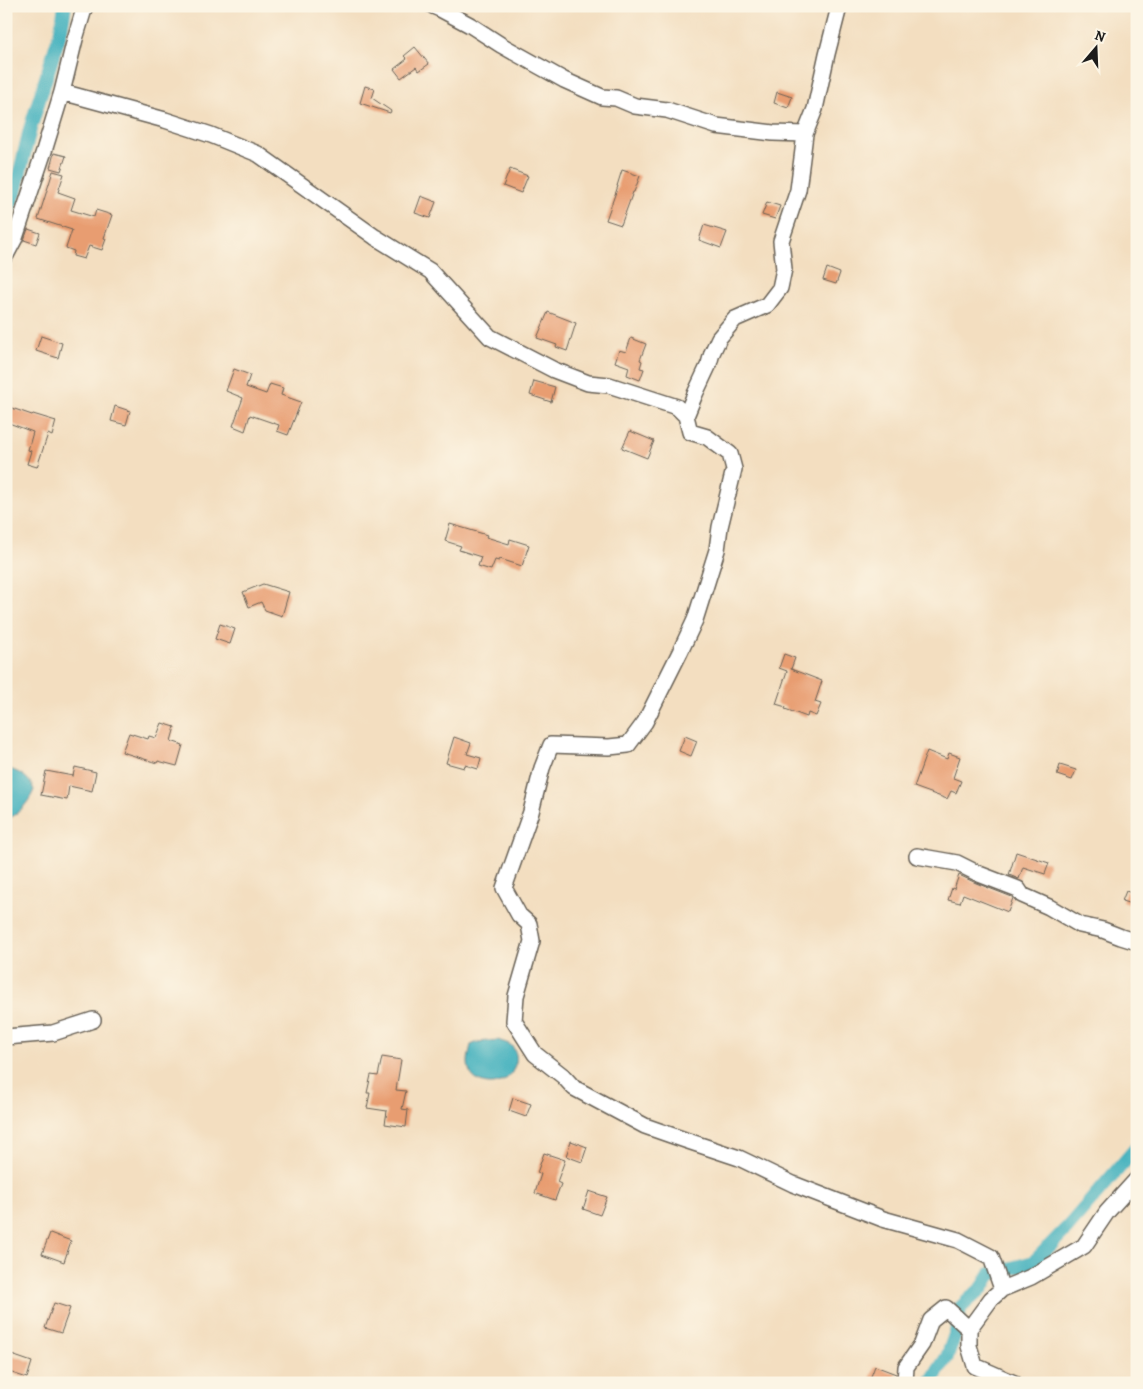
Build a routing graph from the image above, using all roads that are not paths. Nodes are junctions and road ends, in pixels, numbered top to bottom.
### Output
1 (85, 6) edge
2 (433, 6) edge
3 (841, 6) edge
4 (62, 92) junction
5 (805, 134) junction
6 (6, 255) edge
7 (686, 416) junction
8 (917, 856) dead end
9 (1137, 942) edge
10 (94, 1020) dead end
11 (6, 1037) edge
12 (1137, 1179) edge
13 (1002, 1289) junction
14 (969, 1328) junction
15 (905, 1383) edge
16 (1014, 1383) edge

1 - 4 street
2 - 5 street
3 - 5 street
4 - 6 street
4 - 7 street
5 - 7 street
7 - 13 street
8 - 9 street
10 - 11 street
12 - 13 street
13 - 14 street
14 - 15 street
14 - 16 street

